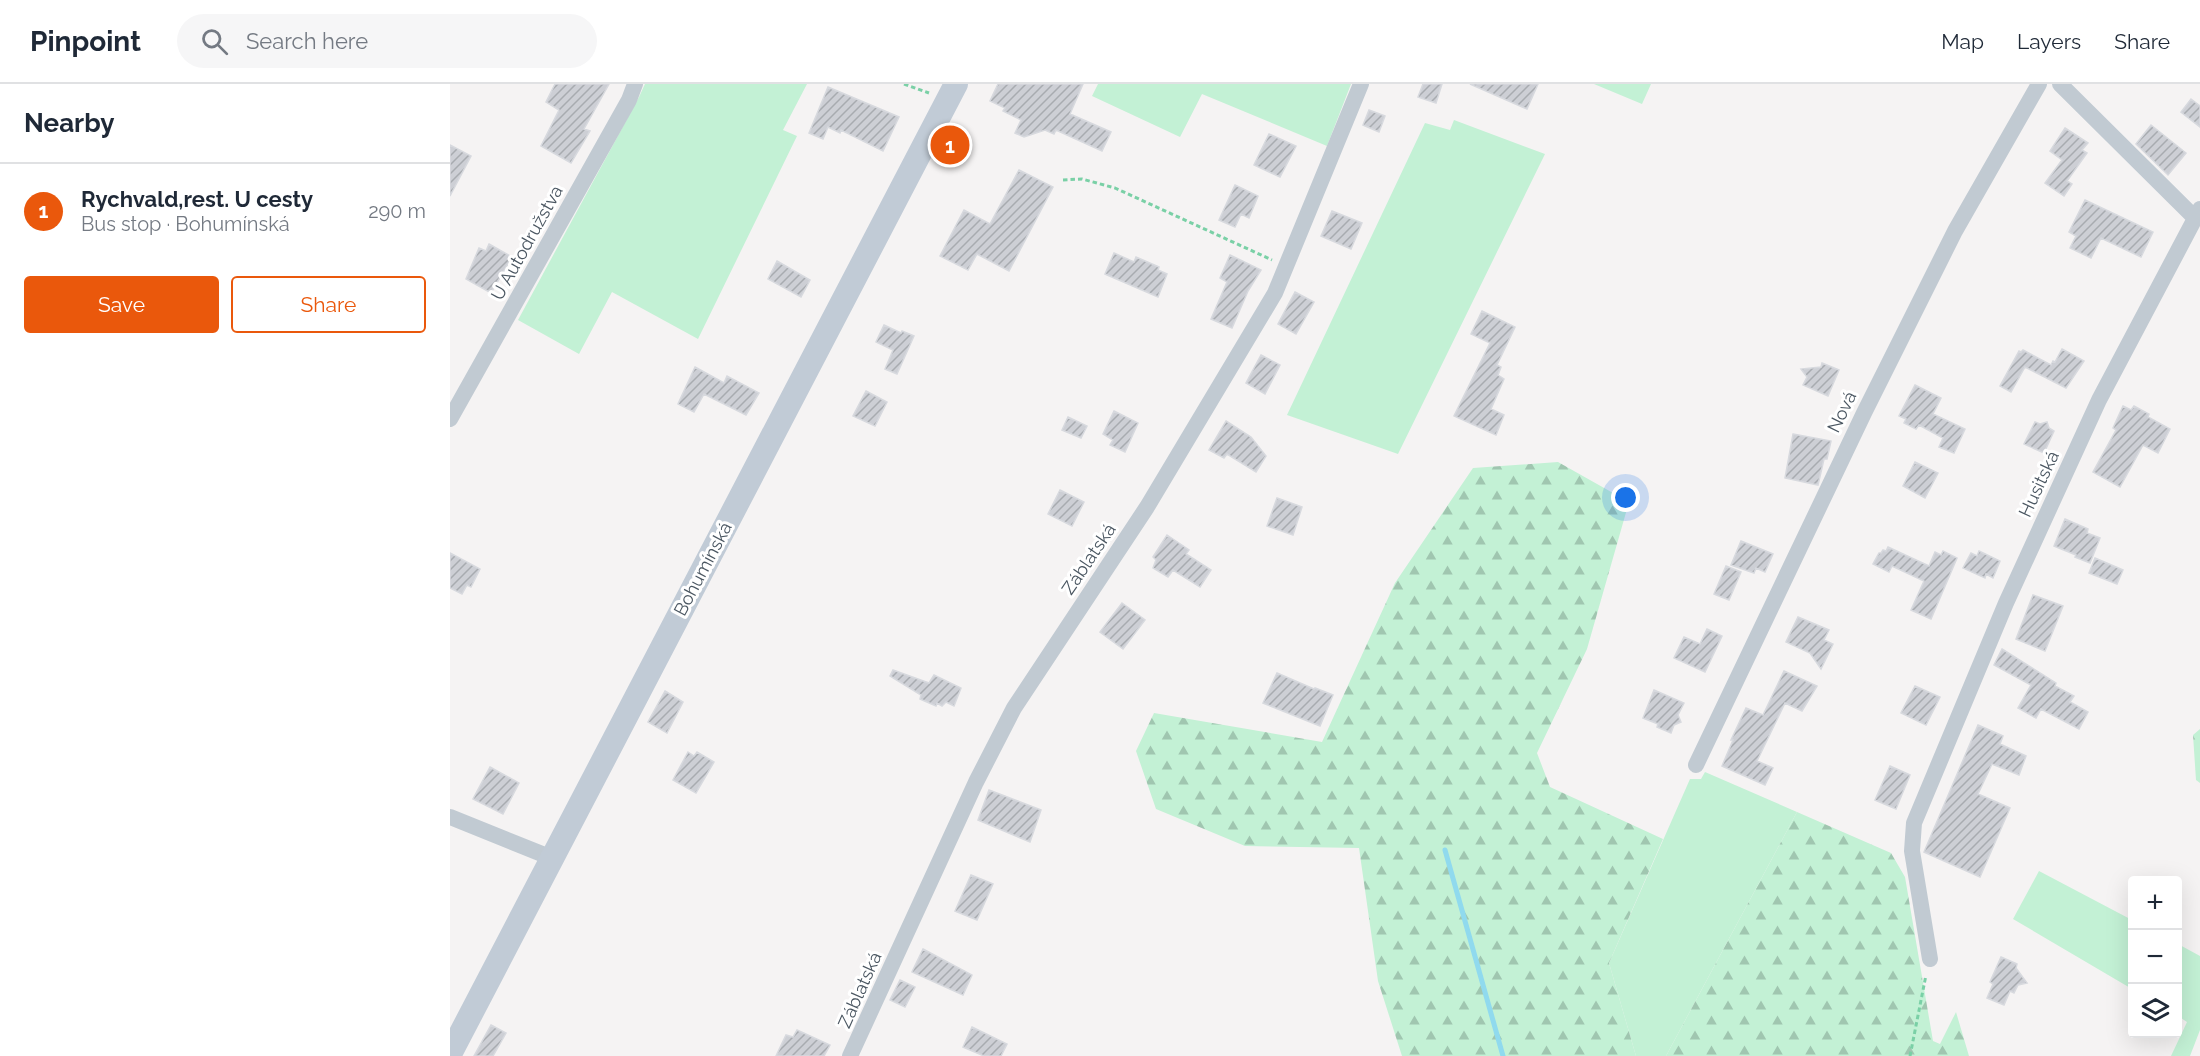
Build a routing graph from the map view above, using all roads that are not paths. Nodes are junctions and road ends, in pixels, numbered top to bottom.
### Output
1 (635, 84) edge
2 (1361, 84) edge
3 (2039, 84) edge
4 (2060, 84) edge
5 (952, 92) edge
6 (2197, 213) edge
7 (450, 419) edge
8 (1696, 765) dead end
9 (450, 816) edge
10 (552, 858) junction
11 (1930, 959) road end
12 (450, 1054) edge
13 (850, 1056) edge

1 - 7 street, U Autodružstva
2 - 13 street, Záblatská
3 - 8 street, Nová
4 - 6 street, Husitská
5 - 10 main road, Bohumínská
6 - 11 street, Husitská
9 - 10 street
10 - 12 main road, Bohumínská

